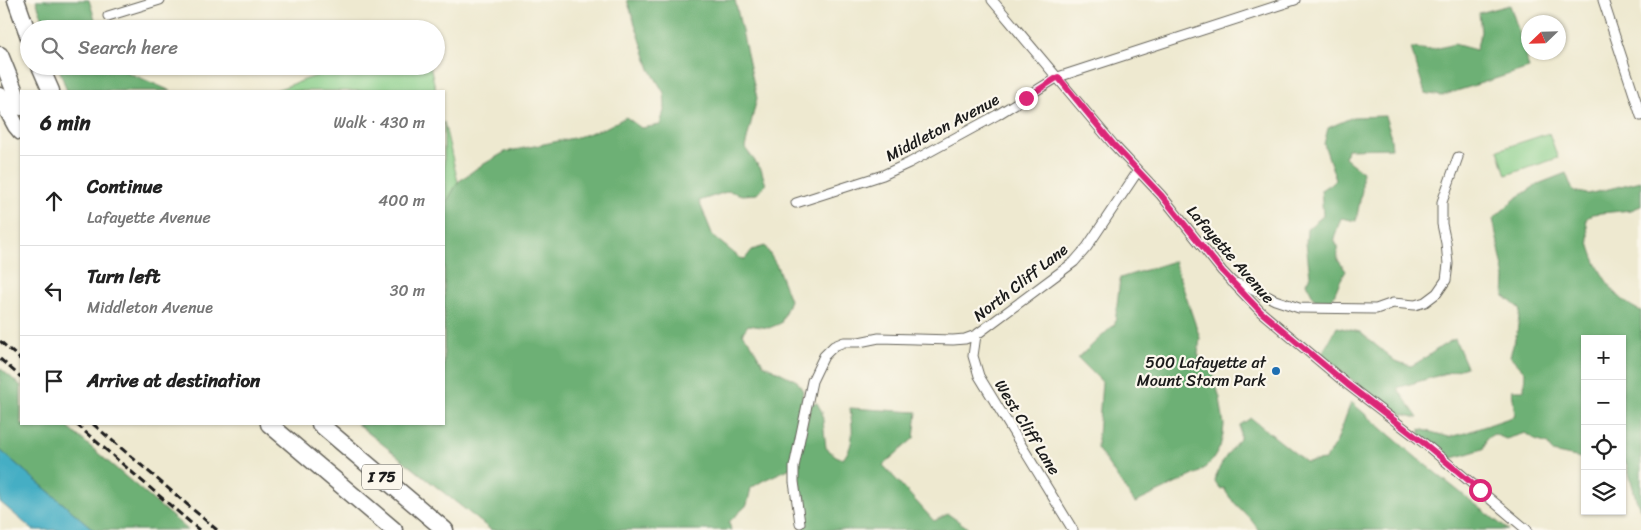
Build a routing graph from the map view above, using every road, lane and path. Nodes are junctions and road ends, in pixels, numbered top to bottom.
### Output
1 (16, 0) edge
2 (160, 0) edge
3 (992, 0) edge
4 (1295, 0) edge
5 (1603, 0) edge
6 (108, 16) dead end
7 (23, 20) edge
8 (0, 55) edge
9 (44, 75) edge
10 (1058, 77) junction
11 (51, 90) edge
12 (0, 96) edge
13 (20, 105) edge
14 (1641, 116) edge
15 (20, 131) edge
16 (1458, 157) dead end
17 (1138, 171) junction
18 (796, 203) dead end
19 (1232, 282) junction
20 (976, 335) junction
21 (270, 425) edge
22 (321, 425) edge
23 (800, 524) dead end
24 (394, 530) edge
25 (445, 530) edge
26 (1073, 530) edge
27 (1527, 530) edge

1 - 7 highway
2 - 6 street
3 - 10 street, Lafayette Avenue
4 - 10 street, Middleton Avenue
5 - 14 street
8 - 13 highway
9 - 11 highway
10 - 17 street, Lafayette Avenue
10 - 18 street, Middleton Avenue
12 - 15 highway
16 - 19 street
17 - 19 street, Lafayette Avenue
17 - 20 street, North Cliff Lane
19 - 27 street, Lafayette Avenue
20 - 23 street, North Cliff Lane
20 - 26 street, West Cliff Lane
21 - 24 highway, I 75
22 - 25 highway, I 75

